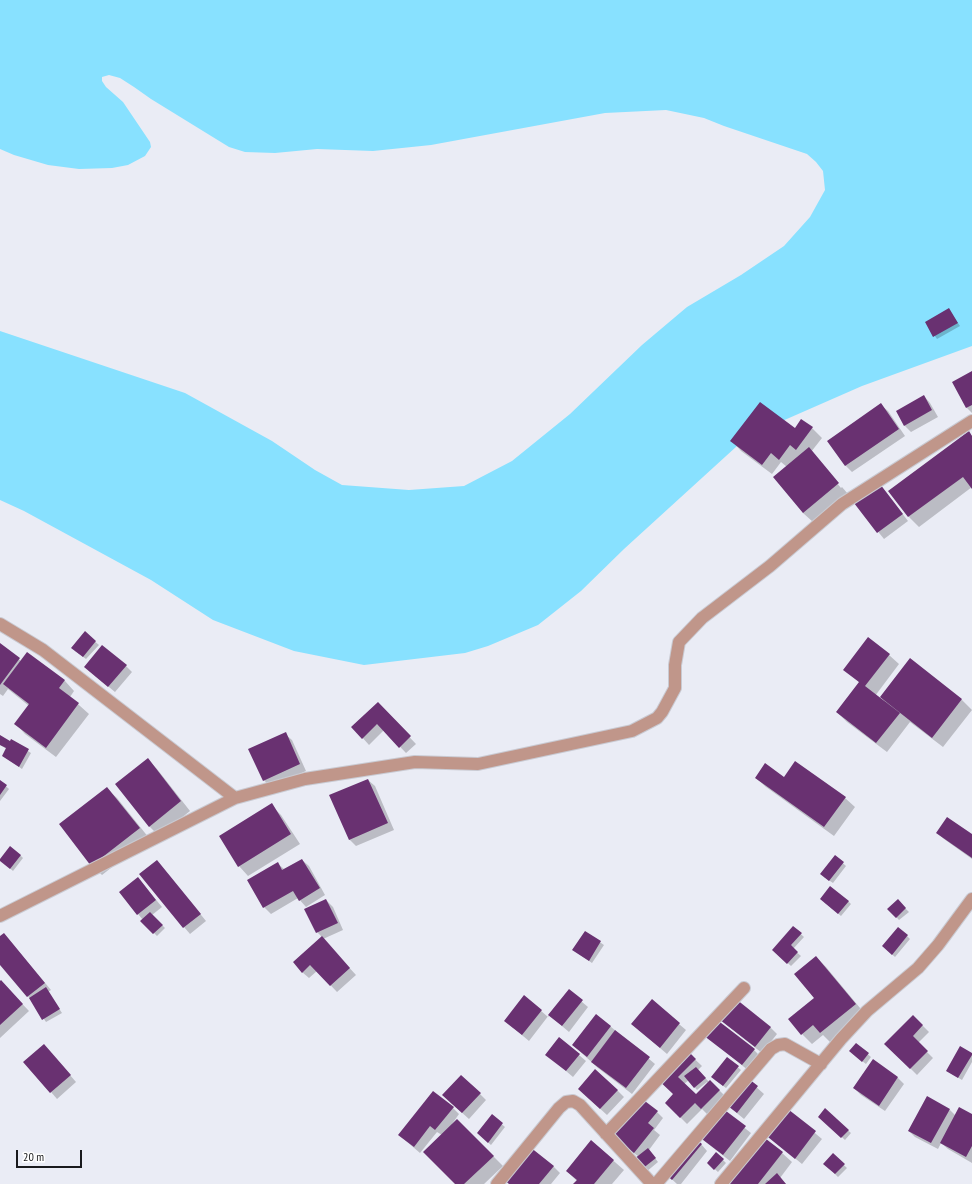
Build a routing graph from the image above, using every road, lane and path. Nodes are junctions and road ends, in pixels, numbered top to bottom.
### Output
1 (972, 421) edge
2 (0, 624) edge
3 (235, 798) junction
4 (972, 899) edge
5 (0, 916) edge
6 (744, 988) dead end
7 (821, 1064) junction
8 (606, 1134) junction
9 (660, 1182) edge
10 (498, 1184) edge
11 (721, 1184) edge

1 - 3 street
2 - 3 street
3 - 5 street
4 - 7 street
6 - 8 street
7 - 9 street
7 - 11 street
8 - 9 street
8 - 10 street

